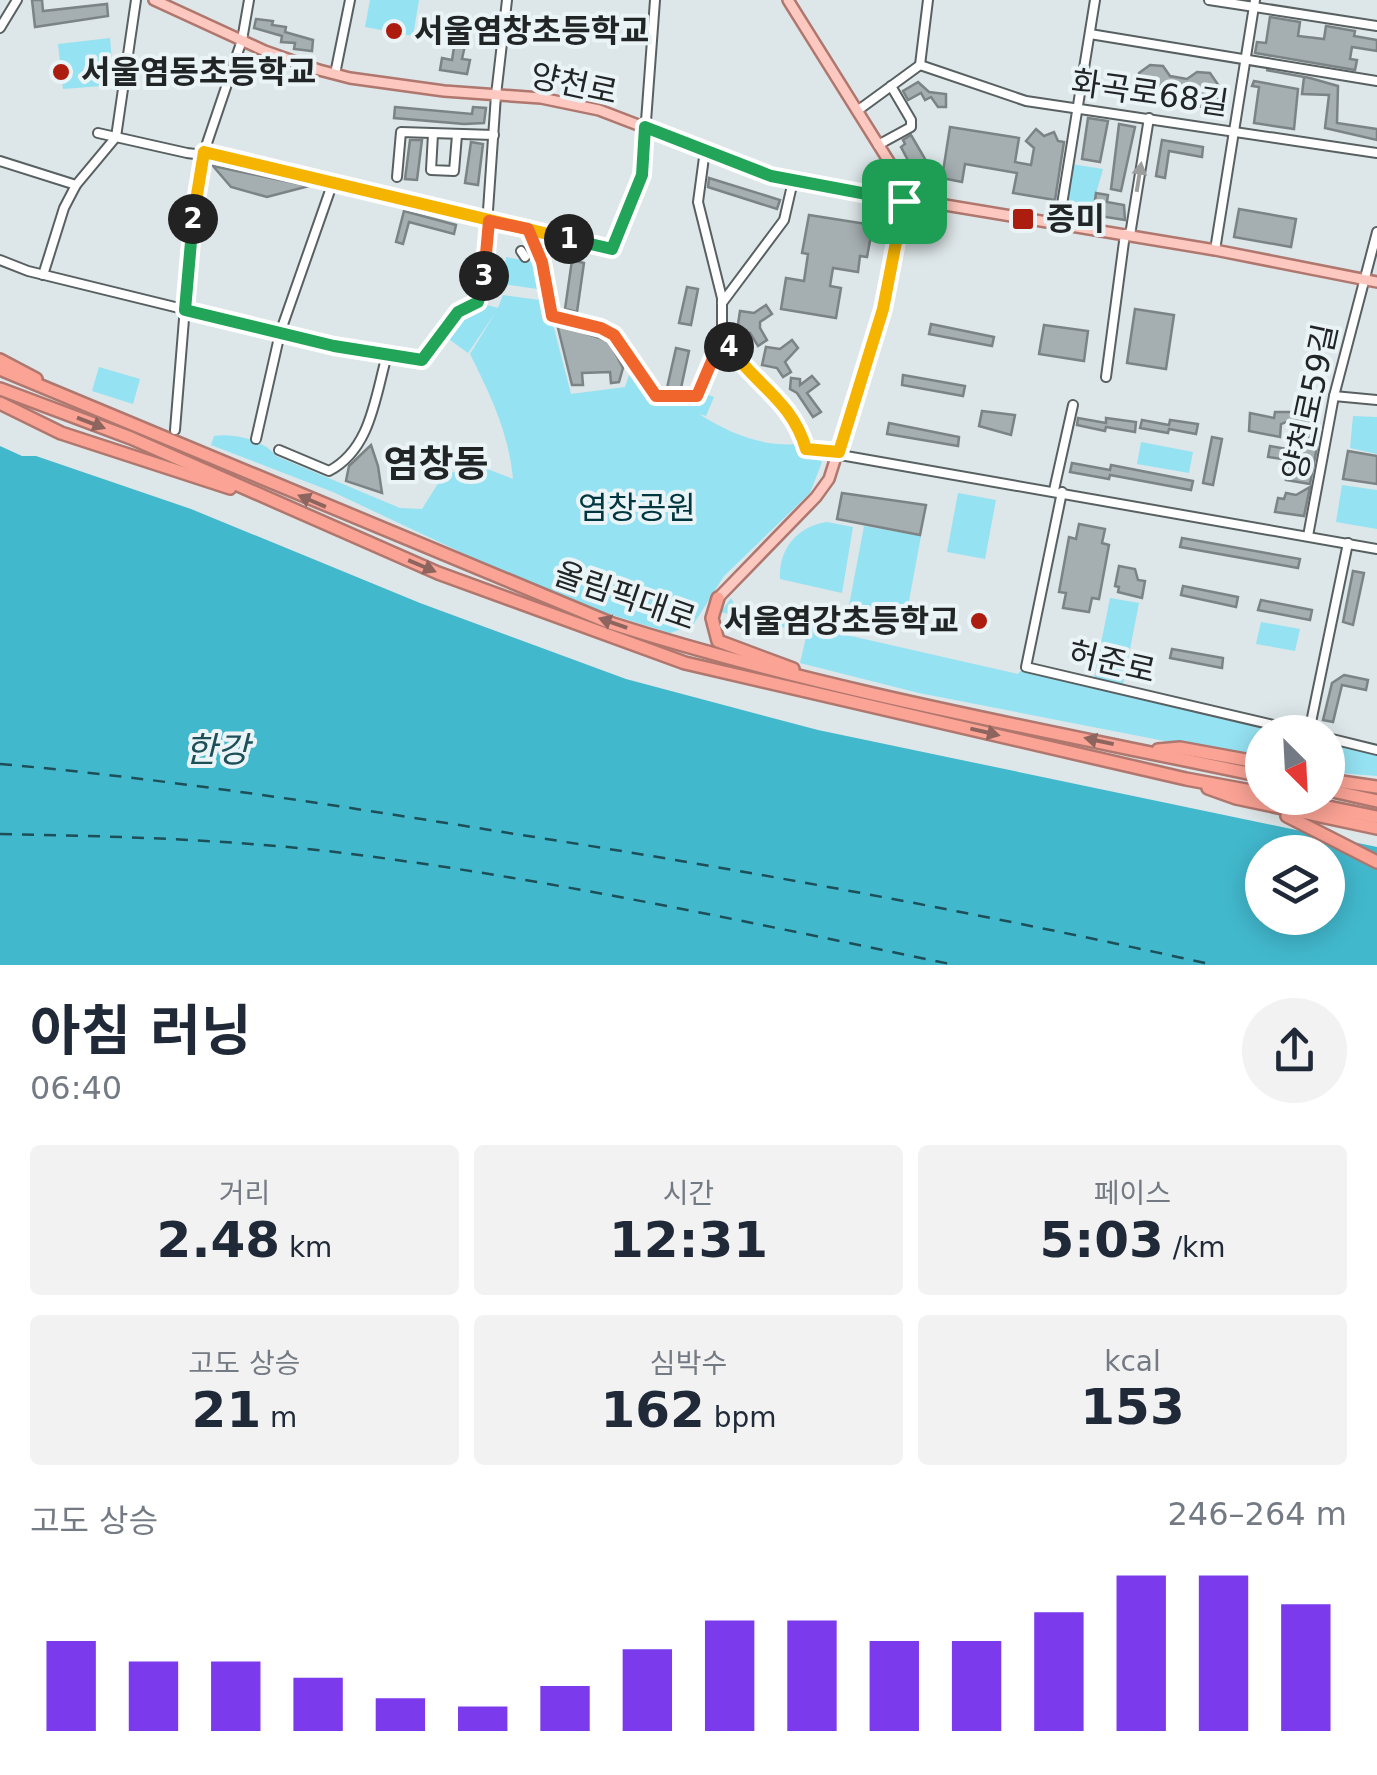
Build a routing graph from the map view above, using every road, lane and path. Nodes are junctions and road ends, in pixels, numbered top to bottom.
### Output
1 (17, 0) edge
2 (136, 0) edge
3 (154, 0) edge
4 (248, 0) edge
5 (350, 0) edge
6 (507, 0) edge
7 (656, 0) edge
8 (788, 0) edge
9 (928, 0) edge
10 (1096, 0) edge
11 (1209, 0) edge
12 (1254, 3) edge
13 (1, 25) edge
14 (1377, 26) edge
15 (1090, 34) junction
16 (242, 40) junction
17 (1244, 62) junction
18 (920, 64) junction
19 (334, 74) junction
20 (1377, 81) edge
21 (891, 86) junction
22 (496, 94) junction
23 (1079, 108) junction
24 (856, 111) junction
25 (1148, 118) junction
26 (645, 127) junction
27 (1234, 131) junction
28 (98, 133) dead end
29 (433, 134) junction
30 (457, 135) junction
31 (494, 136) junction
32 (116, 137) junction
33 (878, 145) junction
34 (705, 150) junction
35 (204, 152) junction
36 (1377, 153) edge
37 (0, 161) edge
38 (397, 177) dead end
39 (793, 181) junction
40 (332, 182) junction
41 (76, 185) junction
42 (904, 201) junction
43 (489, 221) junction
44 (1059, 223) junction
45 (528, 229) junction
46 (1377, 232) edge
47 (1127, 235) junction
48 (1214, 250) junction
49 (0, 260) edge
50 (43, 274) junction
51 (1364, 280) junction
52 (1377, 282) edge
53 (722, 302) junction
54 (185, 310) junction
55 (280, 333) junction
56 (722, 337) junction
57 (387, 355) junction
58 (0, 360) edge
59 (0, 369) edge
60 (1106, 377) dead end
61 (0, 388) edge
62 (47, 388) junction
63 (1334, 396) junction
64 (1377, 400) edge
65 (0, 403) edge
66 (1073, 405) dead end
67 (175, 430) dead end
68 (256, 439) dead end
69 (280, 450) dead end
70 (839, 452) junction
71 (249, 491) junction
72 (1058, 491) junction
73 (1308, 536) junction
74 (1348, 543) junction
75 (1377, 548) edge
76 (718, 598) joint
77 (844, 688) junction
78 (1310, 715) edge
79 (1245, 718) edge
80 (1345, 742) edge
81 (1377, 750) edge
82 (1148, 752) junction
83 (1245, 760) edge
84 (1245, 772) edge
85 (1186, 779) junction
86 (1345, 780) edge
87 (1377, 783) edge
88 (1245, 790) edge
89 (1345, 793) edge
90 (1236, 798) junction
91 (1377, 800) edge
92 (1345, 810) edge
93 (1377, 817) edge
94 (1377, 828) edge
95 (1377, 862) edge

1 - 13 street
2 - 32 street
3 - 16 main road, 양천로
4 - 16 street
5 - 19 street
6 - 22 street
7 - 26 street
8 - 24 main road
9 - 18 street
10 - 15 street
11 - 12 street
12 - 14 street
12 - 17 street
15 - 17 street
15 - 23 street
16 - 19 main road, 양천로
16 - 35 street
17 - 20 street
17 - 27 street
18 - 21 street
18 - 23 street, 화곡로68길
19 - 22 main road, 양천로
21 - 24 street
21 - 33 street
22 - 26 main road, 양천로
22 - 31 street
23 - 25 street, 화곡로68길
23 - 44 street
24 - 33 main road
25 - 27 street, 화곡로68길
47 -> 25 street
26 - 34 main road, 양천로
26 - 45 street
27 - 36 street, 화곡로68길
27 - 48 street
28 - 32 street
29 - 30 street
29 - 30 street
29 - 38 street
30 - 31 street
31 - 43 street
32 - 35 street
32 - 41 street
33 - 42 main road
34 - 39 main road, 양천로
34 - 53 street
35 - 40 street
35 - 54 street
37 - 41 street
39 - 42 main road, 양천로
39 - 53 street
40 - 43 street
40 - 55 street
41 - 50 street
42 - 44 main road, 양천로
42 - 70 main road
43 - 45 street
43 - 57 street
44 - 47 main road, 양천로
45 - 56 street
46 - 51 street, 양천로59길
47 - 48 main road, 양천로
47 - 60 street
48 - 51 main road, 양천로
49 - 50 street
50 - 54 street
51 - 52 main road, 양천로
51 - 63 street, 양천로59길
53 - 56 street
54 - 55 street
54 - 67 street
55 - 57 street
55 - 68 street
56 - 70 street
57 - 69 street
58 - 62 highway
59 - 62 highway, 올림픽대로
61 -> 71 highway, 올림픽대로
77 -> 62 highway, 올림픽대로
63 - 64 street
63 - 73 street, 양천로59길
65 - 71 highway
66 - 72 street
70 - 72 street
70 - 76 main road
71 -> 85 highway, 올림픽대로
72 - 73 street
72 - 79 street, 허준로
73 - 74 street
74 - 75 street
74 - 78 street
76 - 77 highway
82 -> 77 highway, 올림픽대로
80 - 81 street
82 - 83 highway
82 - 84 highway, 올림픽대로
85 - 88 highway, 올림픽대로
85 - 90 highway
86 - 87 highway
89 - 91 highway
90 - 94 highway
90 - 95 highway
92 - 93 highway

